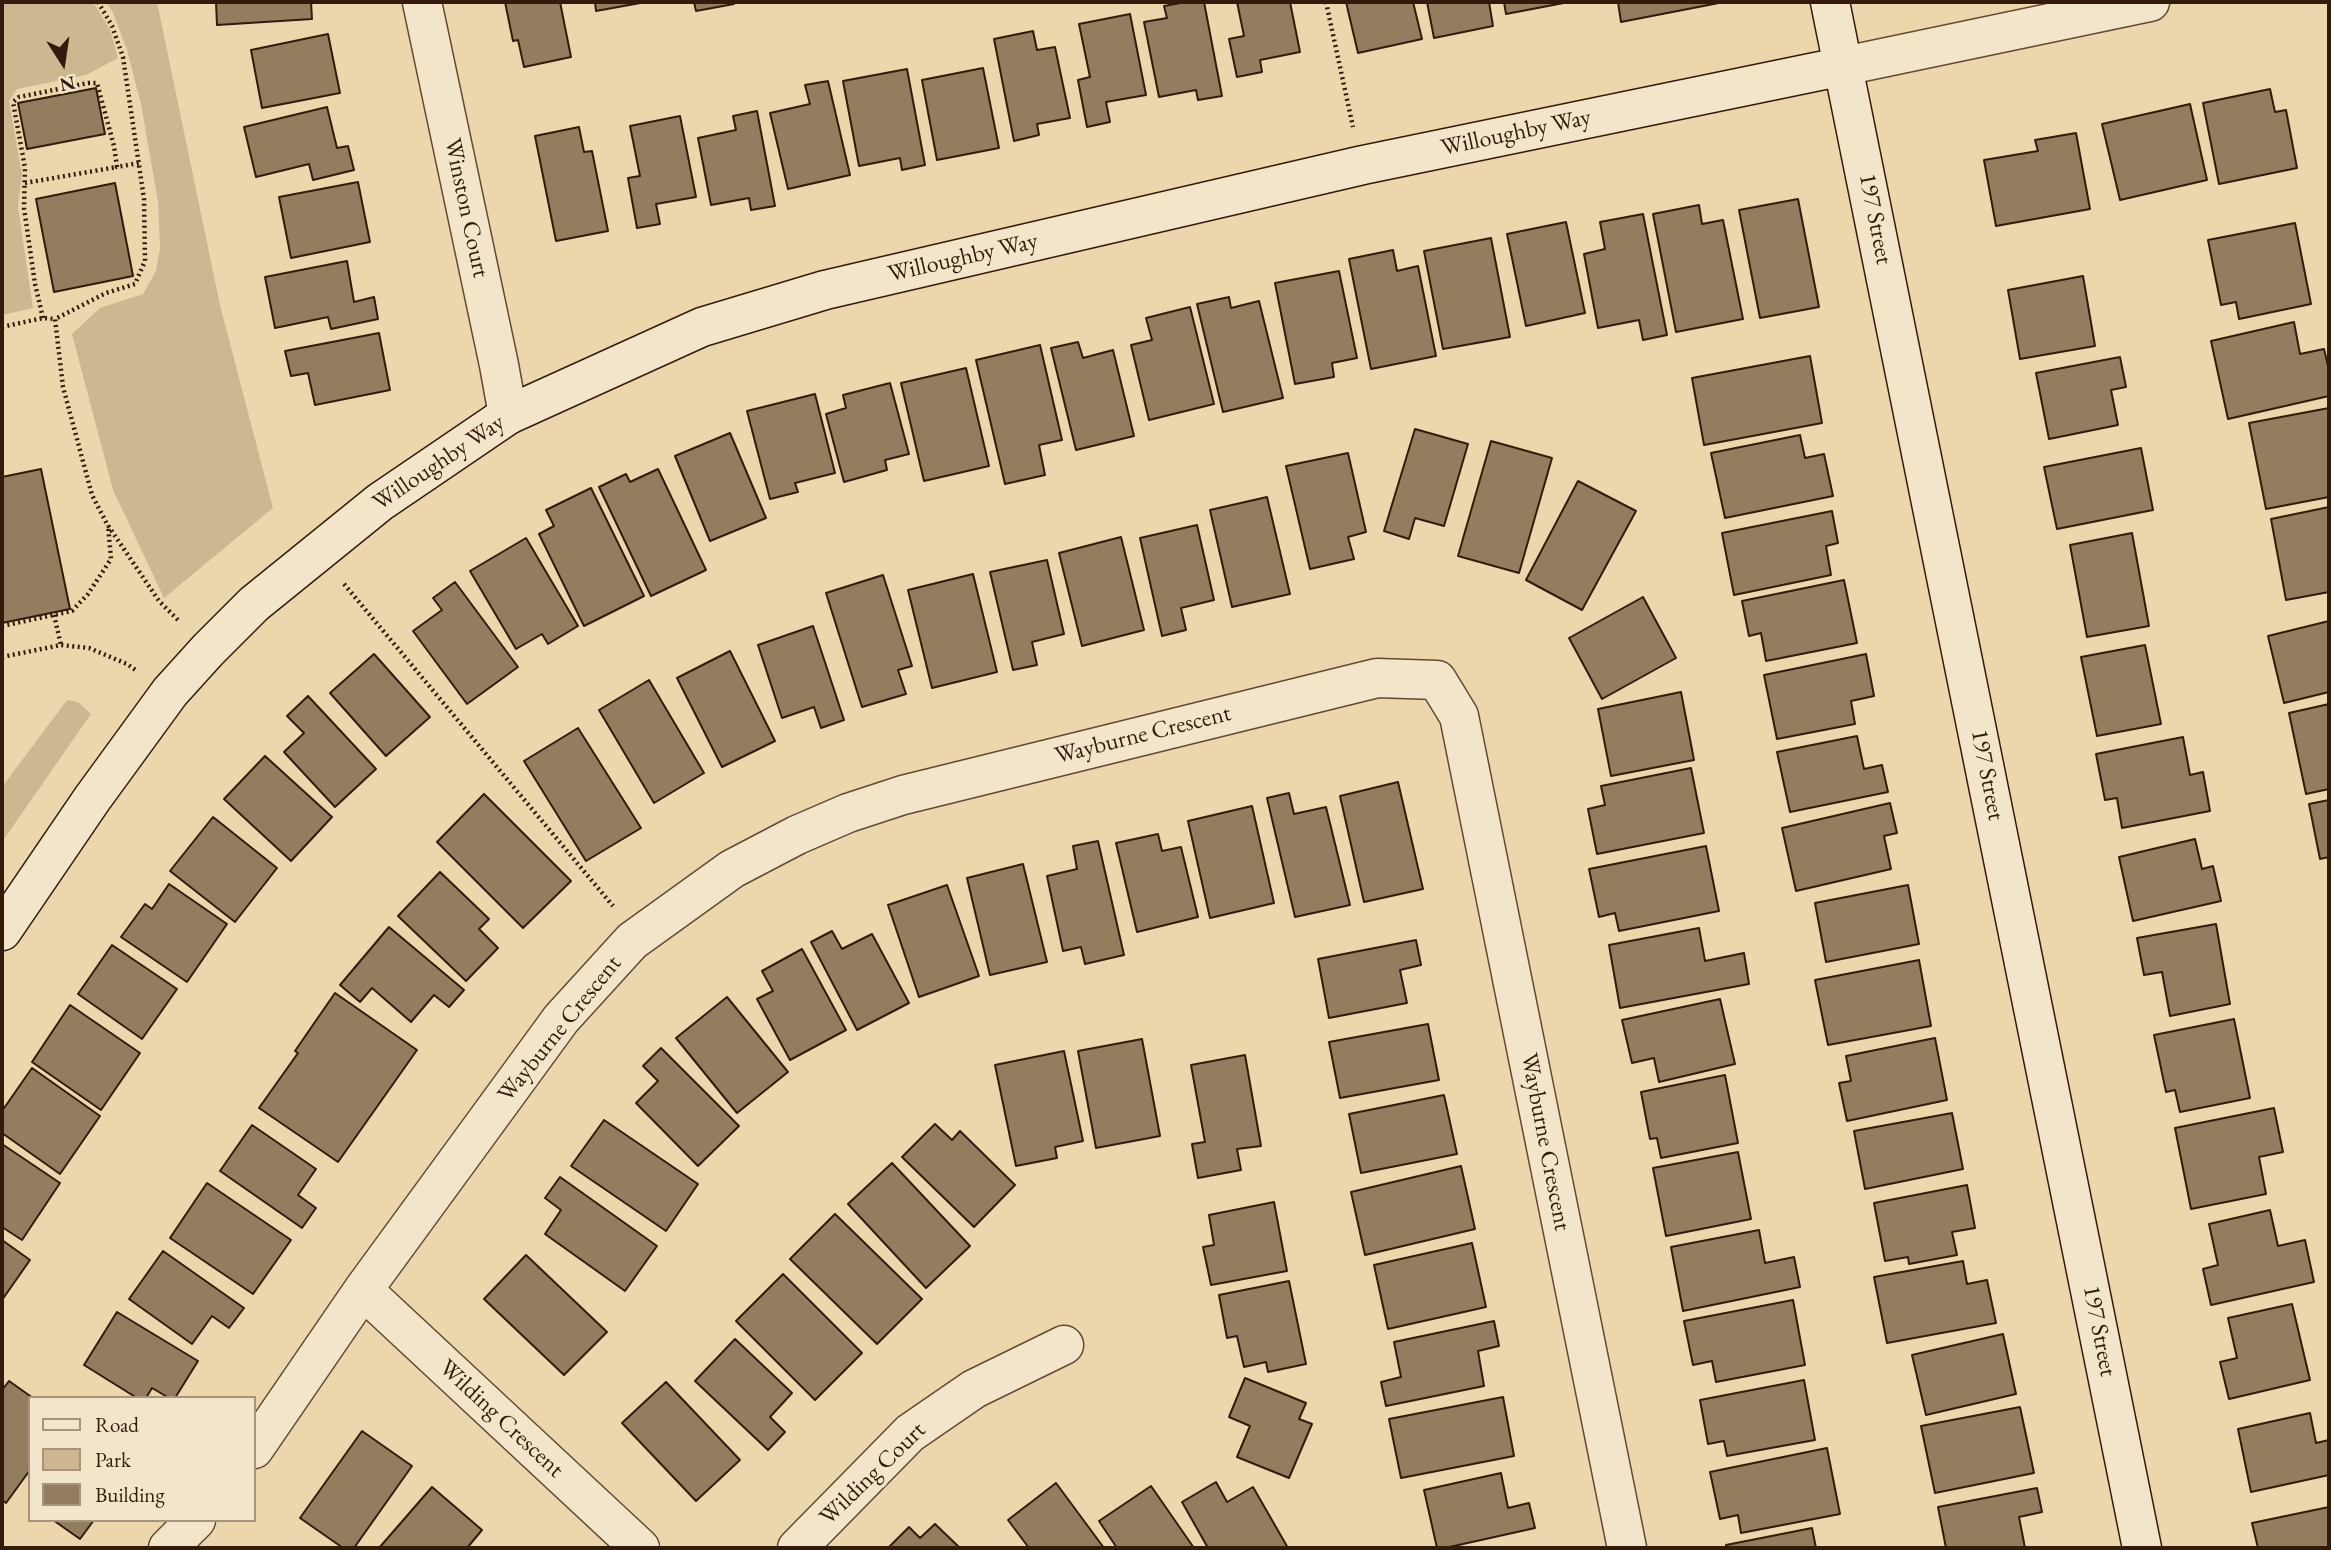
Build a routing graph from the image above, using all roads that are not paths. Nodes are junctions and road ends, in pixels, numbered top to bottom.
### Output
1 (422, 2) edge
2 (1830, 2) edge
3 (2150, 2) edge
4 (1844, 66) junction
5 (508, 415) junction
6 (2, 931) edge
7 (363, 1290) junction
8 (1064, 1345) dead end
9 (256, 1446) edge
10 (194, 1522) edge
11 (168, 1548) edge
12 (640, 1548) edge
13 (797, 1548) edge
14 (1627, 1548) edge
15 (2142, 1548) edge

1 - 5 street, Winston Court
2 - 4 street, 197 Street
3 - 4 street, Willoughby Way
4 - 5 street, Willoughby Way
4 - 15 street, 197 Street
5 - 6 street, Willoughby Way
7 - 9 street, Wayburne Crescent
7 - 12 street, Wilding Crescent
7 - 14 street, Wayburne Crescent
8 - 13 street, Wilding Court
10 - 11 street

